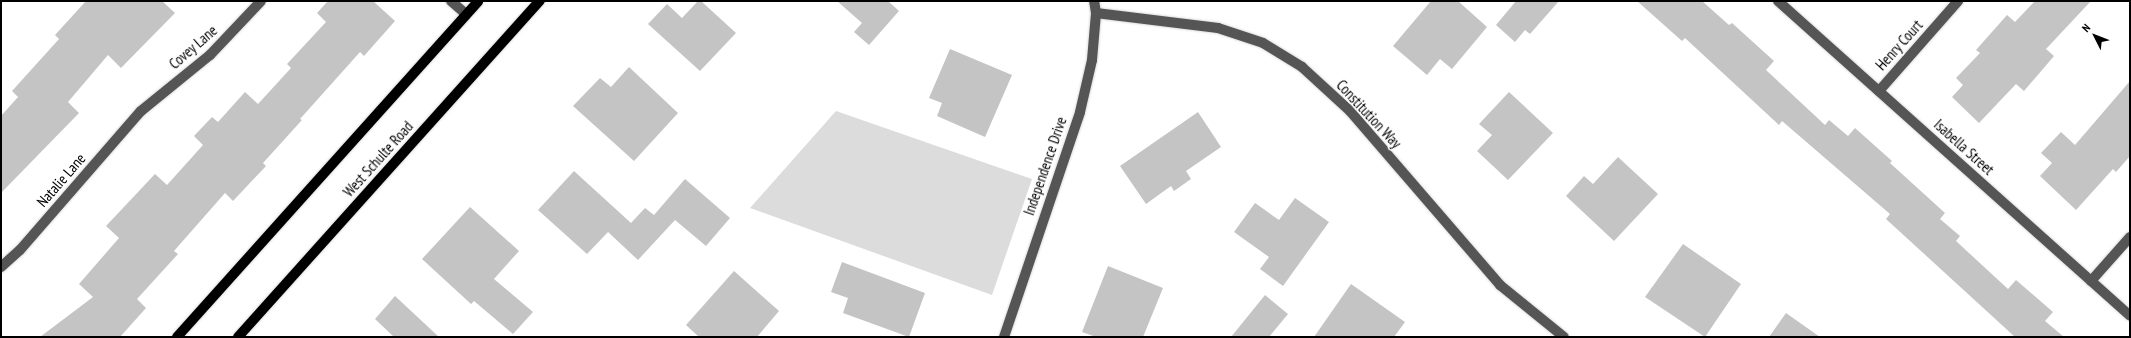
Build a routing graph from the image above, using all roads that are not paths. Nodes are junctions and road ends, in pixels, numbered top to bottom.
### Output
1 (261, 1) edge
2 (451, 1) edge
3 (478, 1) edge
4 (540, 1) edge
5 (1094, 1) edge
6 (1778, 1) edge
7 (1958, 1) edge
8 (1096, 13) junction
9 (466, 14) junction
10 (1879, 90) junction
11 (142, 111) joint
12 (2130, 236) edge
13 (1, 267) edge
14 (2091, 282) junction
15 (2130, 316) edge
16 (177, 337) edge
17 (238, 337) edge
18 (1004, 337) edge
19 (1564, 337) edge

1 - 11 street, Covey Lane
2 - 9 street
3 - 9 main road, West Schulte Road
4 - 17 main road, West Schulte Road
5 - 8 street, Independence Drive
6 - 10 street, Isabella Street
7 - 10 street, Henry Court
8 - 18 street, Independence Drive
8 - 19 street, Constitution Way
9 - 16 main road, West Schulte Road
10 - 14 street, Isabella Street
11 - 13 street, Natalie Lane
12 - 14 street
14 - 15 street, Isabella Street

